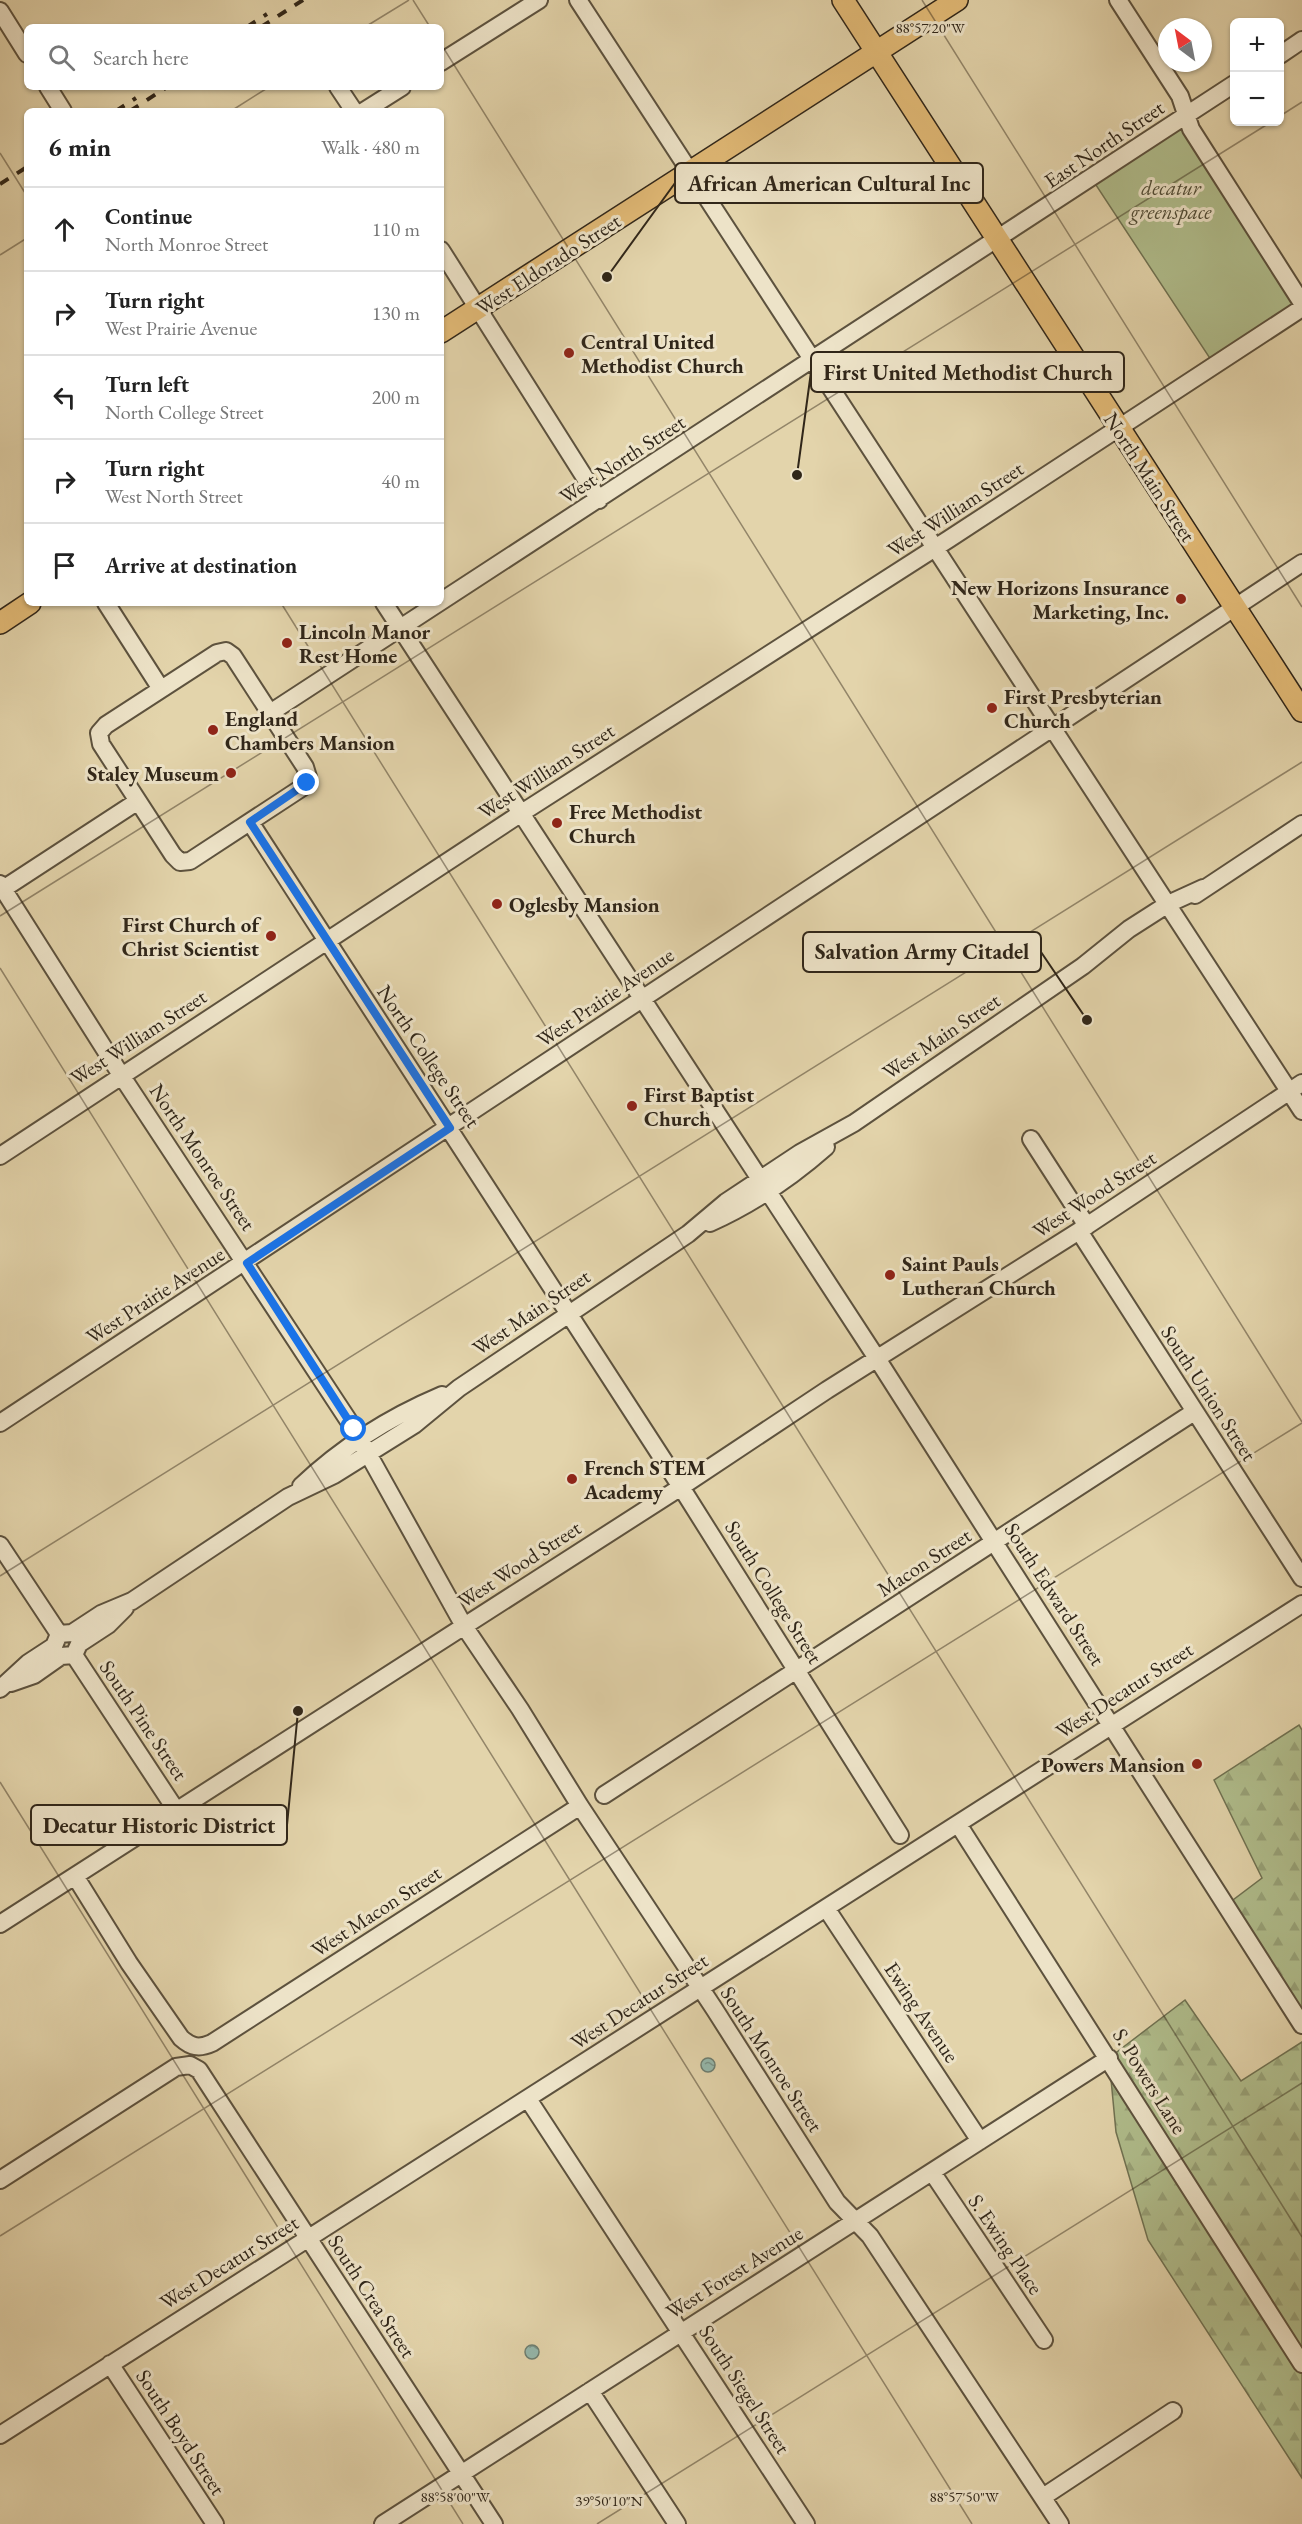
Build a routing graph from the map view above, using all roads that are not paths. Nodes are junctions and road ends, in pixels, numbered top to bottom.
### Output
1 (539, 0) edge
2 (578, 0) edge
3 (843, 0) edge
4 (957, 0) edge
5 (1118, 0) edge
6 (0, 11) edge
7 (1302, 40) edge
8 (24, 49) edge
9 (877, 51) junction
10 (1284, 52) edge
11 (444, 60) edge
12 (1230, 87) edge
13 (50, 90) edge
14 (340, 90) edge
15 (397, 90) edge
16 (61, 108) edge
17 (352, 108) edge
18 (369, 108) edge
19 (1187, 116) junction
20 (691, 172) junction
21 (998, 241) junction
22 (444, 255) edge
23 (1302, 303) edge
24 (1302, 308) edge
25 (478, 309) junction
26 (444, 331) edge
27 (814, 361) junction
28 (1119, 429) junction
29 (599, 500) junction
30 (935, 548) junction
31 (1302, 563) edge
32 (444, 602) edge
33 (26, 606) edge
34 (107, 606) edge
35 (386, 606) edge
36 (438, 606) edge
37 (1234, 608) junction
38 (0, 623) edge
39 (401, 630) junction
40 (161, 689) junction
41 (1302, 711) edge
42 (270, 713) junction
43 (1051, 727) junction
44 (138, 801) junction
45 (520, 814) junction
46 (250, 822) junction
47 (1302, 824) edge
48 (1, 888) edge
49 (1170, 908) junction
50 (325, 941) junction
51 (643, 998) junction
52 (121, 1075) junction
53 (1295, 1087) edge
54 (1302, 1111) edge
55 (450, 1128) junction
56 (1031, 1139) dead end
57 (0, 1156) edge
58 (764, 1185) junction
59 (1083, 1228) junction
60 (247, 1263) junction
61 (570, 1314) junction
62 (878, 1360) junction
63 (459, 1388) junction
64 (1194, 1412) junction
65 (0, 1423) edge
66 (360, 1439) junction
67 (369, 1454) junction
68 (681, 1487) junction
69 (288, 1497) junction
70 (995, 1543) junction
71 (0, 1545) edge
72 (1302, 1578) edge
73 (1302, 1604) edge
74 (464, 1626) junction
75 (66, 1645) junction
76 (797, 1670) junction
77 (3, 1686) edge
78 (1112, 1725) junction
79 (604, 1795) dead end
80 (580, 1806) junction
81 (176, 1810) junction
82 (958, 1824) junction
83 (900, 1835) dead end
84 (75, 1876) junction
85 (826, 1908) junction
86 (0, 1924) edge
87 (699, 1989) junction
88 (1302, 2025) edge
89 (1109, 2058) junction
90 (528, 2099) junction
91 (980, 2141) junction
92 (932, 2172) junction
93 (0, 2181) edge
94 (855, 2222) junction
95 (308, 2239) junction
96 (682, 2332) junction
97 (1044, 2340) dead end
98 (110, 2364) junction
99 (1302, 2364) edge
100 (590, 2391) junction
101 (1173, 2411) dead end
102 (0, 2435) edge
103 (461, 2474) junction
104 (1043, 2497) junction
105 (215, 2524) edge
106 (383, 2524) edge
107 (494, 2524) edge
108 (677, 2524) edge
109 (806, 2524) edge
110 (1060, 2524) edge

1 - 11 street
2 - 20 street
3 - 9 main road, North Main Street
4 - 9 main road, West Eldorado Street
5 - 19 street
6 - 8 street
7 - 10 street
9 - 20 main road, West Eldorado Street
9 - 21 main road, North Main Street
12 - 19 street, East North Street
13 - 16 street
14 - 17 street
15 - 18 street
19 - 21 street, East North Street
19 - 23 street
20 - 25 main road, West Eldorado Street
20 - 27 street
21 - 27 street, West North Street
21 - 28 main road, North Main Street
22 - 25 street
24 - 28 street, West William Street
25 - 26 main road, West Eldorado Street
25 - 29 street
27 - 29 street, West North Street
27 - 30 street
28 - 30 street, West William Street
28 - 37 main road, North Main Street
29 - 32 street, West North Street
30 - 43 street
30 - 45 street, West William Street
31 - 37 street, West Prairie Avenue
33 - 38 main road
34 - 40 street
35 - 39 street, South Edward Street
36 - 39 street, West North Street
37 - 41 main road, North Main Street
37 - 43 street, West Prairie Avenue
39 - 42 street, West North Street
39 - 45 street, South Edward Street
40 - 42 street
40 - 44 street
42 - 46 street
43 - 49 street
43 - 51 street, West Prairie Avenue
44 - 46 street
44 - 48 street
45 - 50 street, West William Street
45 - 51 street, South Edward Street
46 - 50 street, North College Street
47 - 49 street, West Main Street
48 - 52 street, North Monroe Street
49 - 53 street
49 - 58 street, West Main Street
50 - 52 street, West William Street
50 - 55 street, North College Street
51 - 55 street, West Prairie Avenue
51 - 58 street, South Edward Street
52 - 57 street, West William Street
52 - 60 street, North Monroe Street
53 - 54 street
53 - 59 street, West Wood Street
55 - 60 street, West Prairie Avenue
55 - 61 street, North College Street
56 - 59 street, South Union Street
58 - 61 street, West Main Street
58 - 62 street, South Edward Street
59 - 62 street, West Wood Street
59 - 64 street, South Union Street
60 - 65 street, West Prairie Avenue
60 - 66 street, North Monroe Street
61 - 63 street, West Main Street
61 - 68 street, South College Street
62 - 68 street, West Wood Street
62 - 70 street, South Edward Street
63 - 66 street, West Main Street
63 - 67 street, West Main Street
64 - 70 street, Macon Street
64 - 72 street, South Union Street
66 - 67 street, North Monroe Street
66 - 69 street, West Main Street
67 - 69 street, West Main Street
67 - 74 street, South Monroe Street
68 - 74 street, West Wood Street
68 - 76 street, South College Street
69 - 75 street, West Main Street
70 - 76 street, Macon Street
70 - 78 street, South Edward Street
71 - 75 street, South Pine Street
73 - 78 street, West Decatur Street
74 - 80 street, South Monroe Street
74 - 81 street, West Wood Street
75 - 77 street, West Main Street
75 - 81 street, South Pine Street
76 - 79 street
76 - 83 street, South College Street
78 - 82 street, West Decatur Street
78 - 88 street, South Edward Street
80 - 84 street, West Macon Street
80 - 87 street, South Monroe Street
81 - 84 street, West Wood Street
82 - 85 street, West Decatur Street
82 - 89 street, S. Powers Lane
84 - 86 street, West Wood Street
85 - 87 street, West Decatur Street
85 - 91 street, Ewing Avenue
87 - 90 street, West Decatur Street
87 - 94 street, South Monroe Street
89 - 91 street, West Forest Avenue
89 - 99 street, S. Powers Lane
90 - 95 street, West Decatur Street
90 - 96 street, South Siegel Street
91 - 92 street, West Forest Avenue
92 - 94 street, West Forest Avenue
92 - 97 street, S. Ewing Place
93 - 95 street, South Crea Street
94 - 96 street, West Forest Avenue
94 - 104 street, South Monroe Street
95 - 98 street, West Decatur Street
95 - 103 street, South Crea Street
96 - 100 street, West Forest Avenue
96 - 109 street, South Siegel Street
98 - 102 street, West Decatur Street
98 - 105 street, South Boyd Street
100 - 103 street, West Forest Avenue
100 - 108 street
101 - 104 street
103 - 106 street, West Forest Avenue
103 - 107 street, South Crea Street
104 - 110 street, South Monroe Street

